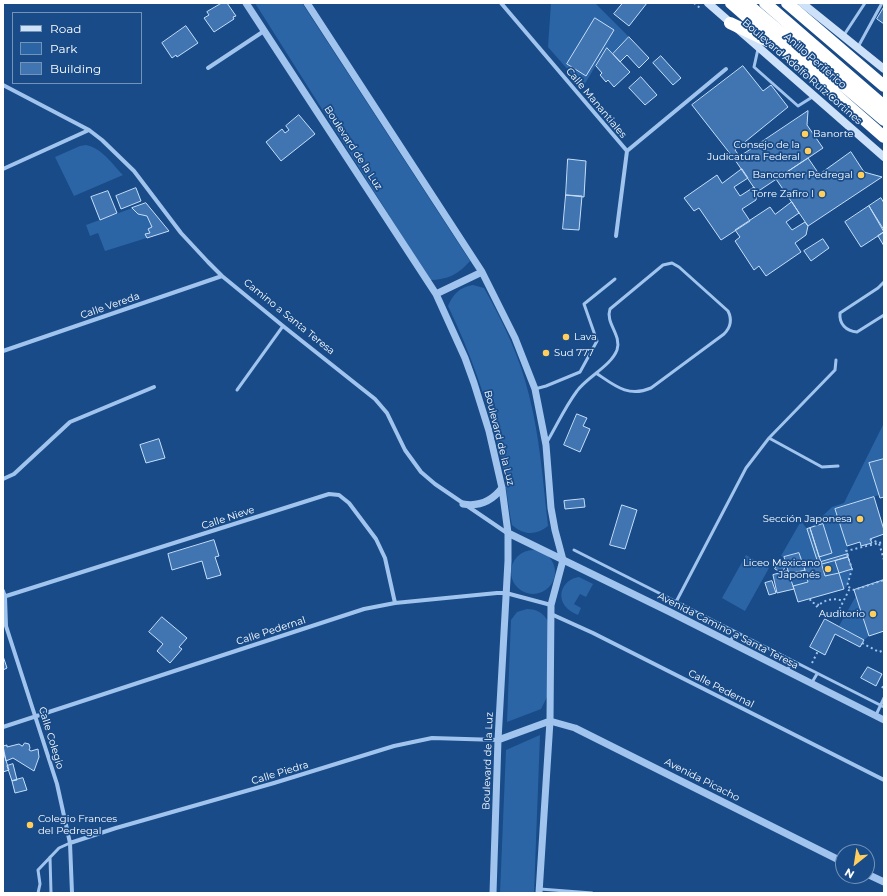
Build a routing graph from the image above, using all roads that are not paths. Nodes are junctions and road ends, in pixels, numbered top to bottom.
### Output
1 (246, 3) edge
2 (307, 3) edge
3 (501, 3) edge
4 (708, 3) edge
5 (730, 3) edge
6 (746, 3) edge
7 (765, 3) edge
8 (787, 3) edge
9 (802, 3) edge
10 (865, 3) edge
11 (882, 3) edge
12 (730, 23) junction
13 (264, 31) junction
14 (843, 36) junction
15 (759, 48) junction
16 (858, 48) junction
17 (783, 49) junction
18 (208, 68) dead end
19 (883, 68) edge
20 (726, 69) dead end
21 (3, 85) edge
22 (884, 86) edge
23 (814, 96) junction
24 (884, 106) edge
25 (884, 120) edge
26 (89, 130) junction
27 (884, 137) edge
28 (627, 152) junction
29 (884, 157) edge
30 (3, 169) edge
31 (616, 236) dead end
32 (482, 272) junction
33 (222, 276) junction
34 (615, 279) dead end
35 (884, 282) edge
36 (878, 288) junction
37 (883, 289) dead end
38 (436, 294) junction
39 (884, 315) edge
40 (283, 326) junction
41 (3, 352) edge
42 (836, 360) dead end
43 (596, 373) junction
44 (154, 387) dead end
45 (535, 389) junction
46 (237, 390) dead end
47 (769, 438) junction
48 (546, 445) junction
49 (838, 466) dead end
50 (3, 479) edge
51 (502, 488) junction
52 (463, 504) junction
53 (508, 533) junction
54 (574, 550) dead end
55 (563, 560) junction
56 (3, 591) edge
57 (506, 593) junction
58 (4, 597) edge
59 (676, 602) junction
60 (394, 603) junction
61 (551, 605) junction
62 (551, 614) junction
63 (740, 635) junction
64 (729, 642) junction
65 (792, 661) junction
66 (787, 671) junction
67 (817, 674) junction
68 (811, 684) junction
69 (884, 698) edge
70 (882, 706) edge
71 (36, 716) junction
72 (875, 716) junction
73 (884, 720) edge
74 (550, 721) junction
75 (3, 727) edge
76 (498, 740) junction
77 (884, 780) edge
78 (70, 843) junction
79 (50, 857) junction
80 (835, 858) edge
81 (539, 891) edge
82 (38, 893) edge
83 (51, 893) edge
84 (72, 893) edge
85 (493, 893) edge
86 (592, 893) edge

1 - 13 street, Boulevard de la Luz
2 - 32 street
3 - 28 street, Calle Manantiales
4 - 12 main road, Boulevard Adolfo Ruiz Cortines
5 - 17 highway, Anillo Periférico
6 - 25 highway
7 - 24 highway
8 - 22 highway
9 - 14 main road
10 - 14 lane
11 - 16 lane
12 - 15 main road, Boulevard Adolfo Ruiz Cortines
12 - 17 highway
13 - 18 street
13 - 38 street, Boulevard de la Luz
14 - 16 main road
15 - 23 main road, Boulevard Adolfo Ruiz Cortines
15 - 23 lane
16 - 19 main road
17 - 27 highway, Anillo Periférico
20 - 28 street, Calle Manantiales
21 - 26 street, Camino a Santa Teresa
23 - 29 main road, Boulevard Adolfo Ruiz Cortines
26 - 30 street
26 - 33 street, Camino a Santa Teresa
28 - 31 street
32 - 38 street
32 - 45 street
33 - 40 street, Camino a Santa Teresa
33 - 41 street, Calle Vereda
34 - 45 lane
35 - 36 lane
36 - 37 lane
36 - 39 lane
38 - 51 street, Boulevard de la Luz
40 - 46 lane
40 - 52 street, Camino a Santa Teresa
42 - 47 lane
43 - 43 lane
43 - 48 lane
44 - 50 street
45 - 48 street
47 - 49 lane
47 - 59 lane
48 - 55 street
51 - 52 street
51 - 53 street, Boulevard de la Luz
52 - 53 street, Camino a Santa Teresa
53 - 55 street, Camino a Santa Teresa
53 - 57 street, Boulevard de la Luz
54 - 59 lane
55 - 61 street
55 - 64 street, Avenida Camino a Santa Teresa
56 - 58 street, Calle Colegio
57 - 60 street, Calle Pedernal
57 - 61 street, Calle Pedernal
57 - 76 street, Boulevard de la Luz
58 - 60 street, Calle Nieve
58 - 71 street, Calle Colegio
59 - 63 lane
60 - 71 street, Calle Pedernal
61 - 62 street
62 - 74 street
62 - 77 street, Calle Pedernal
63 - 64 lane
63 - 65 lane
64 - 66 street, Avenida Camino a Santa Teresa
65 - 66 lane
65 - 67 lane
66 - 68 street, Avenida Camino a Santa Teresa
67 - 68 lane
67 - 70 lane
68 - 72 street, Avenida Camino a Santa Teresa
69 - 70 lane
70 - 72 lane
71 - 75 street, Calle Pedernal
71 - 78 street, Calle Colegio
72 - 73 street, Avenida Camino a Santa Teresa
74 - 76 street
74 - 80 street, Avenida Picacho
74 - 81 street
76 - 78 street, Calle Piedra
76 - 85 street, Boulevard de la Luz
78 - 79 lane
78 - 84 street, Calle Colegio
79 - 82 lane
79 - 83 lane
81 - 86 lane

